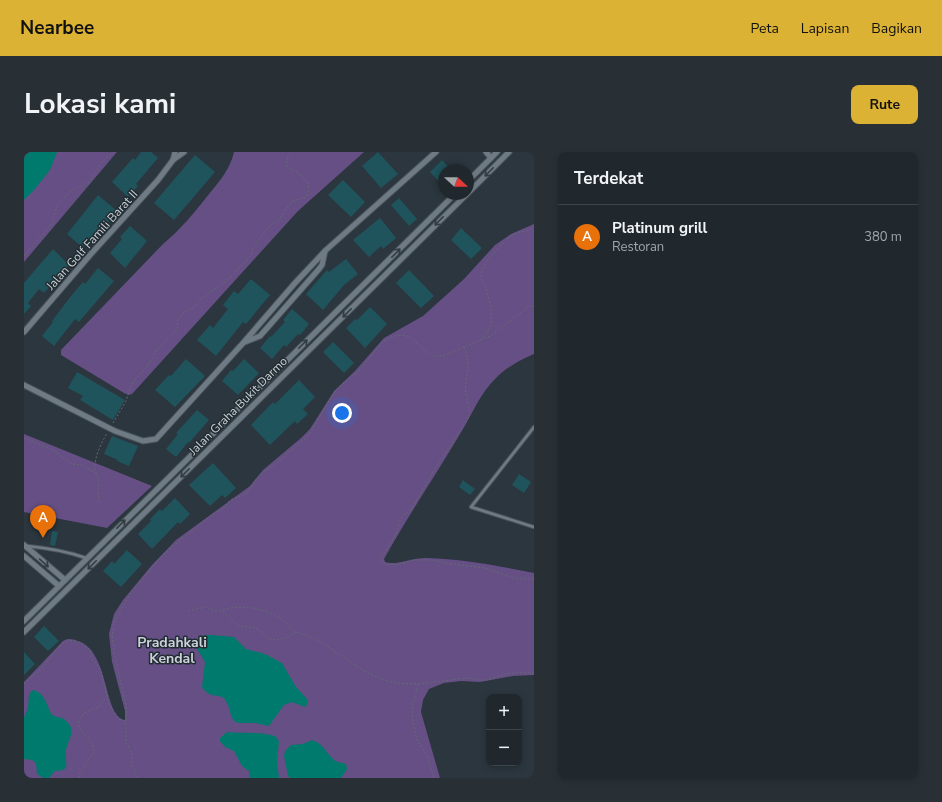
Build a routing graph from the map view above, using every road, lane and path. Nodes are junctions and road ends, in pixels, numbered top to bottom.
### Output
1 (114, 152) edge
2 (175, 152) edge
3 (184, 152) edge
4 (291, 152) edge
5 (436, 152) edge
6 (486, 152) edge
7 (497, 152) edge
8 (509, 152) edge
9 (491, 158) junction
10 (173, 160) junction
11 (474, 175) edge
12 (474, 186) edge
13 (449, 200) edge
14 (460, 200) edge
15 (534, 227) edge
16 (326, 250) junction
17 (24, 256) edge
18 (534, 306) edge
19 (24, 332) edge
20 (481, 340) junction
21 (244, 342) junction
22 (464, 347) junction
23 (24, 385) edge
24 (534, 427) edge
25 (110, 429) junction
26 (24, 438) edge
27 (96, 473) junction
28 (100, 502) dead end
29 (534, 527) edge
30 (25, 545) edge
31 (24, 556) edge
32 (87, 559) junction
33 (534, 579) edge
34 (65, 580) junction
35 (59, 586) junction
36 (188, 611) dead end
37 (222, 611) junction
38 (24, 621) edge
39 (24, 632) edge
40 (295, 632) junction
41 (534, 673) edge
42 (24, 684) edge
43 (418, 684) junction
44 (107, 693) junction
45 (126, 722) junction
46 (24, 775) edge
47 (27, 778) edge
48 (79, 778) edge
49 (138, 778) edge
50 (434, 778) edge

1 - 17 path
2 - 10 street, Jalan Golf Famili Barat II
3 - 10 street, Jalan Golf Famili Barat II
4 - 25 path
5 - 16 street
6 - 9 street
7 - 9 street
8 -> 12 street, Jalan Graha Bukit Darmo
9 - 11 street
10 - 19 street, Jalan Golf Famili Barat II
32 -> 13 street, Jalan Graha Bukit Darmo
14 -> 39 street, Jalan Graha Bukit Darmo
15 - 20 path
16 - 21 street
16 - 21 street
18 - 20 path
20 - 22 path
21 - 25 street
22 - 33 path
22 - 45 path
23 - 25 street
24 - 29 lane
25 - 27 path
26 - 27 path
27 - 28 path
30 - 32 lane
30 -> 34 street
31 - 35 street
32 - 34 street, Jalan Graha Bukit Darmo
34 - 35 street, Jalan Graha Bukit Darmo
35 - 38 street, Jalan Graha Bukit Darmo
36 - 37 path
37 - 40 path
37 - 40 path
40 - 43 path
41 - 43 path
42 - 44 path
43 - 50 path
44 - 45 path
44 - 48 path
45 - 49 path
46 - 47 path

